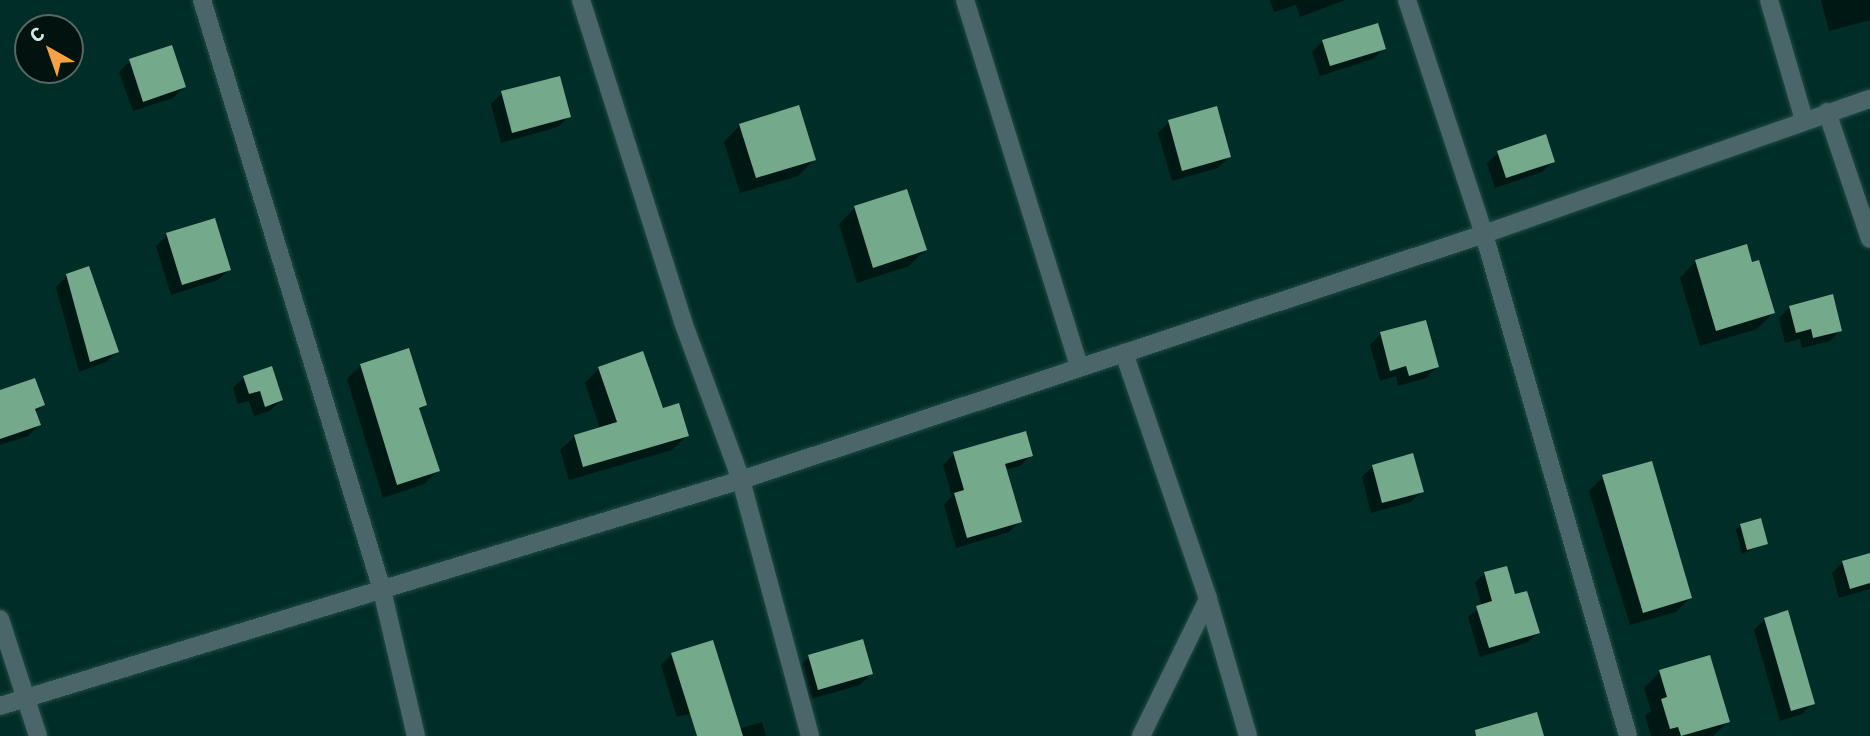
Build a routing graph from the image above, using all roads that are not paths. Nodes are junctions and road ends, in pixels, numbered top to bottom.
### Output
1 (202, 0) edge
2 (581, 0) edge
3 (965, 0) edge
4 (1407, 0) edge
5 (1769, 0) edge
6 (1870, 99) edge
7 (1827, 112) junction
8 (1804, 120) junction
9 (1484, 234) junction
10 (1870, 239) edge
11 (1125, 353) junction
12 (1079, 367) junction
13 (741, 480) junction
14 (382, 590) junction
15 (1208, 599) junction
16 (0, 619) edge
17 (25, 698) junction
18 (0, 706) edge
19 (37, 736) edge
20 (416, 736) edge
21 (810, 736) edge
22 (1141, 736) edge
23 (1248, 736) edge
24 (1628, 736) edge

1 - 14 street
2 - 13 street
3 - 12 street
4 - 9 street
5 - 8 street
6 - 7 street
7 - 8 street
7 - 10 street
8 - 9 street
9 - 11 street
9 - 24 street
11 - 12 street
11 - 15 street
12 - 13 street
13 - 14 street
13 - 21 street
14 - 17 street
14 - 20 street
15 - 22 street
15 - 23 street
16 - 17 street
17 - 18 street
17 - 19 street

